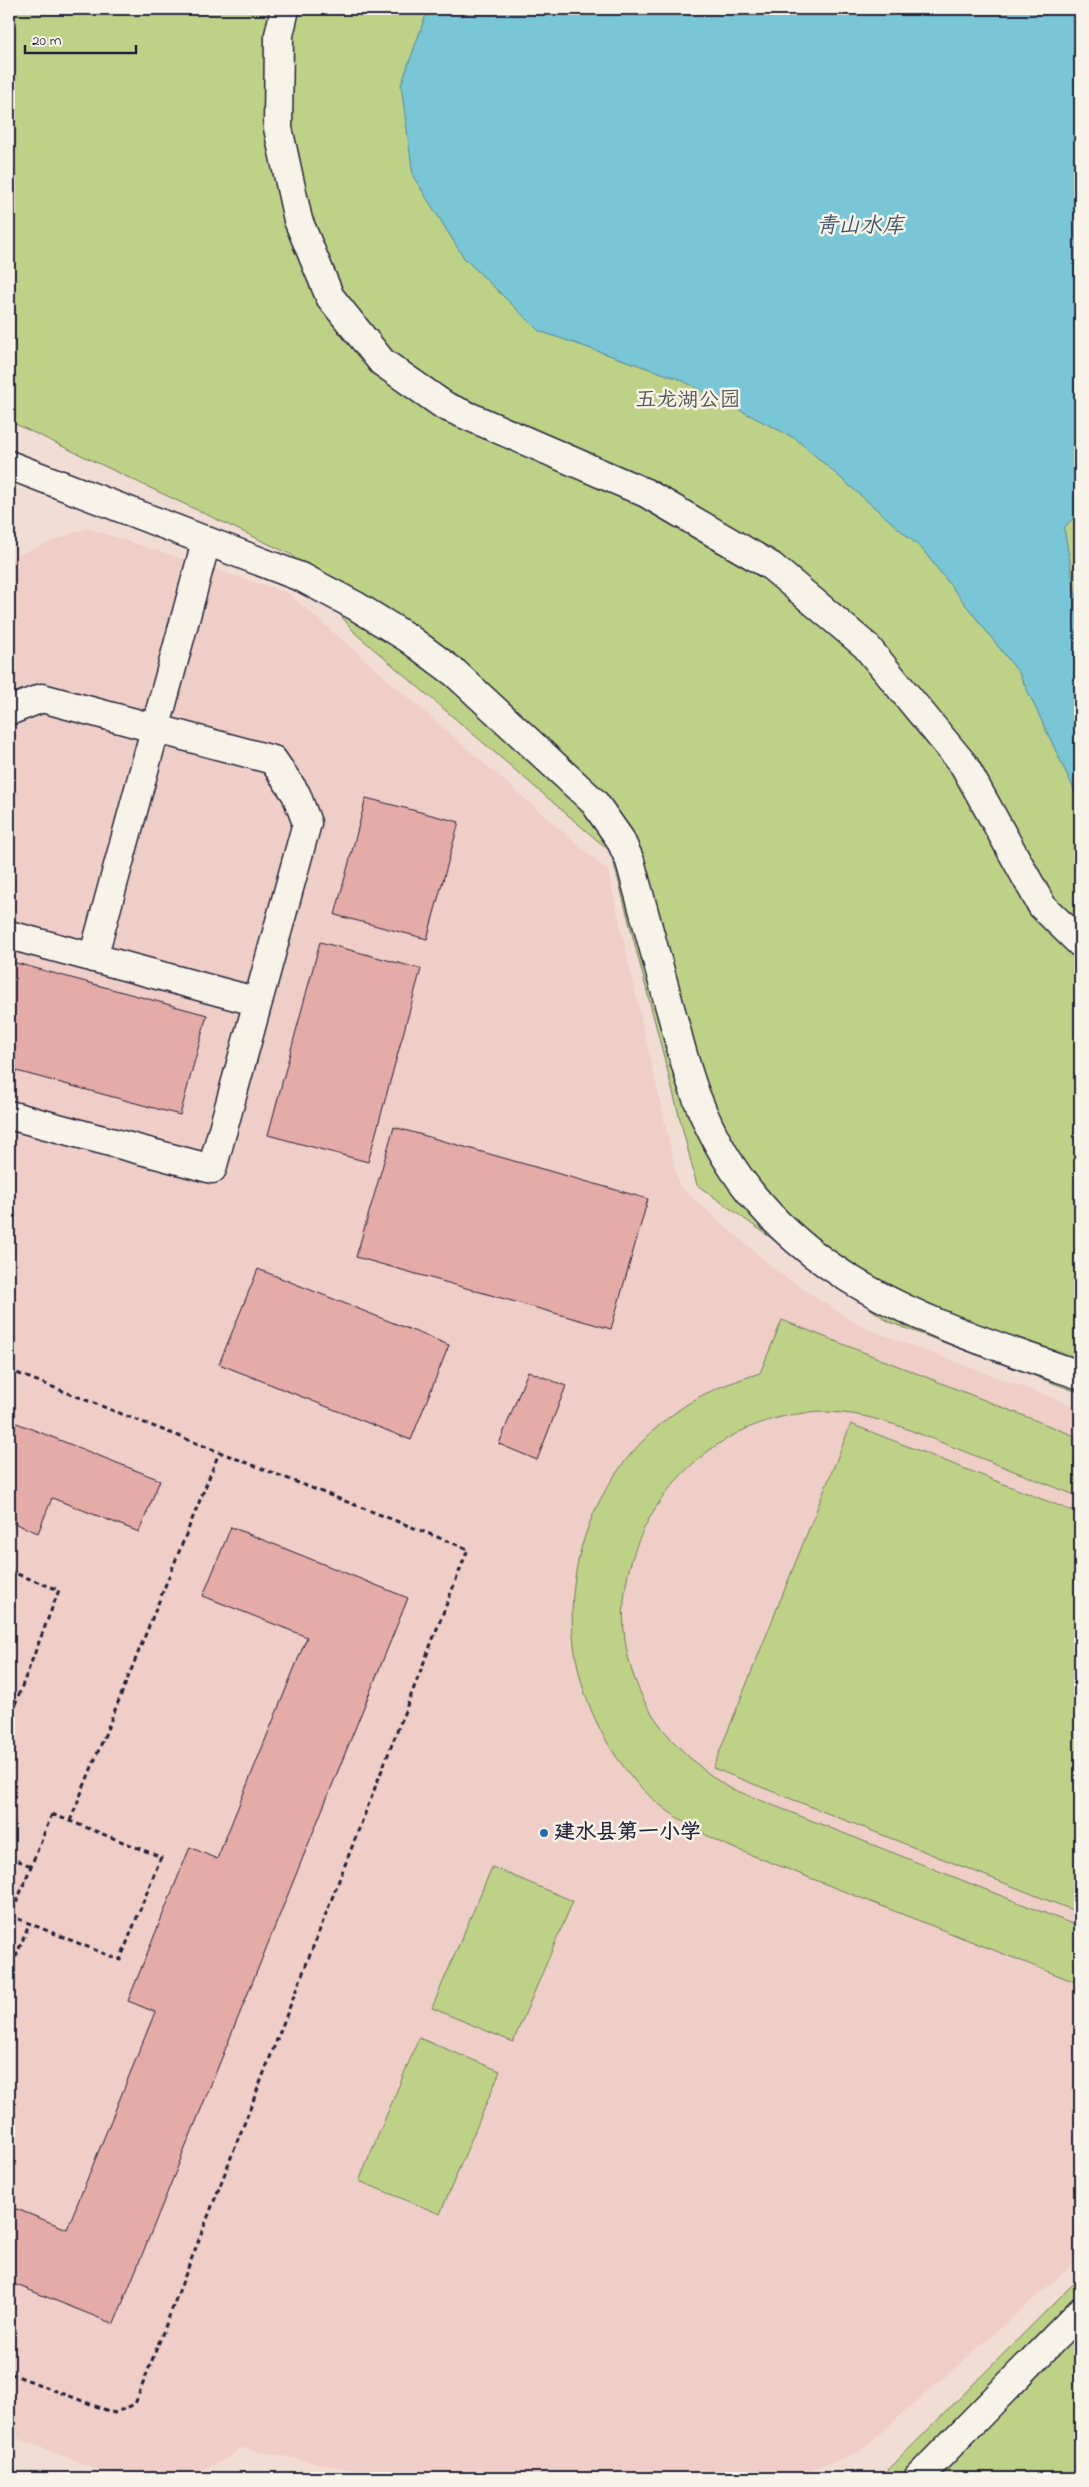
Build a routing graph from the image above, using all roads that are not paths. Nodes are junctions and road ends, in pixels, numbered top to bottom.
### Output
1 (286, 9) edge
2 (9, 465) edge
3 (206, 542) junction
4 (9, 711) edge
5 (155, 729) junction
6 (9, 935) edge
7 (1080, 943) edge
8 (93, 958) junction
9 (258, 1002) junction
10 (9, 1115) edge
11 (1080, 1375) edge
12 (1080, 2312) edge
13 (918, 2478) edge

1 - 7 street
2 - 3 street
3 - 5 street
3 - 11 street
4 - 5 street
5 - 8 street
5 - 9 street
6 - 8 street
8 - 9 street
9 - 10 street
12 - 13 street

